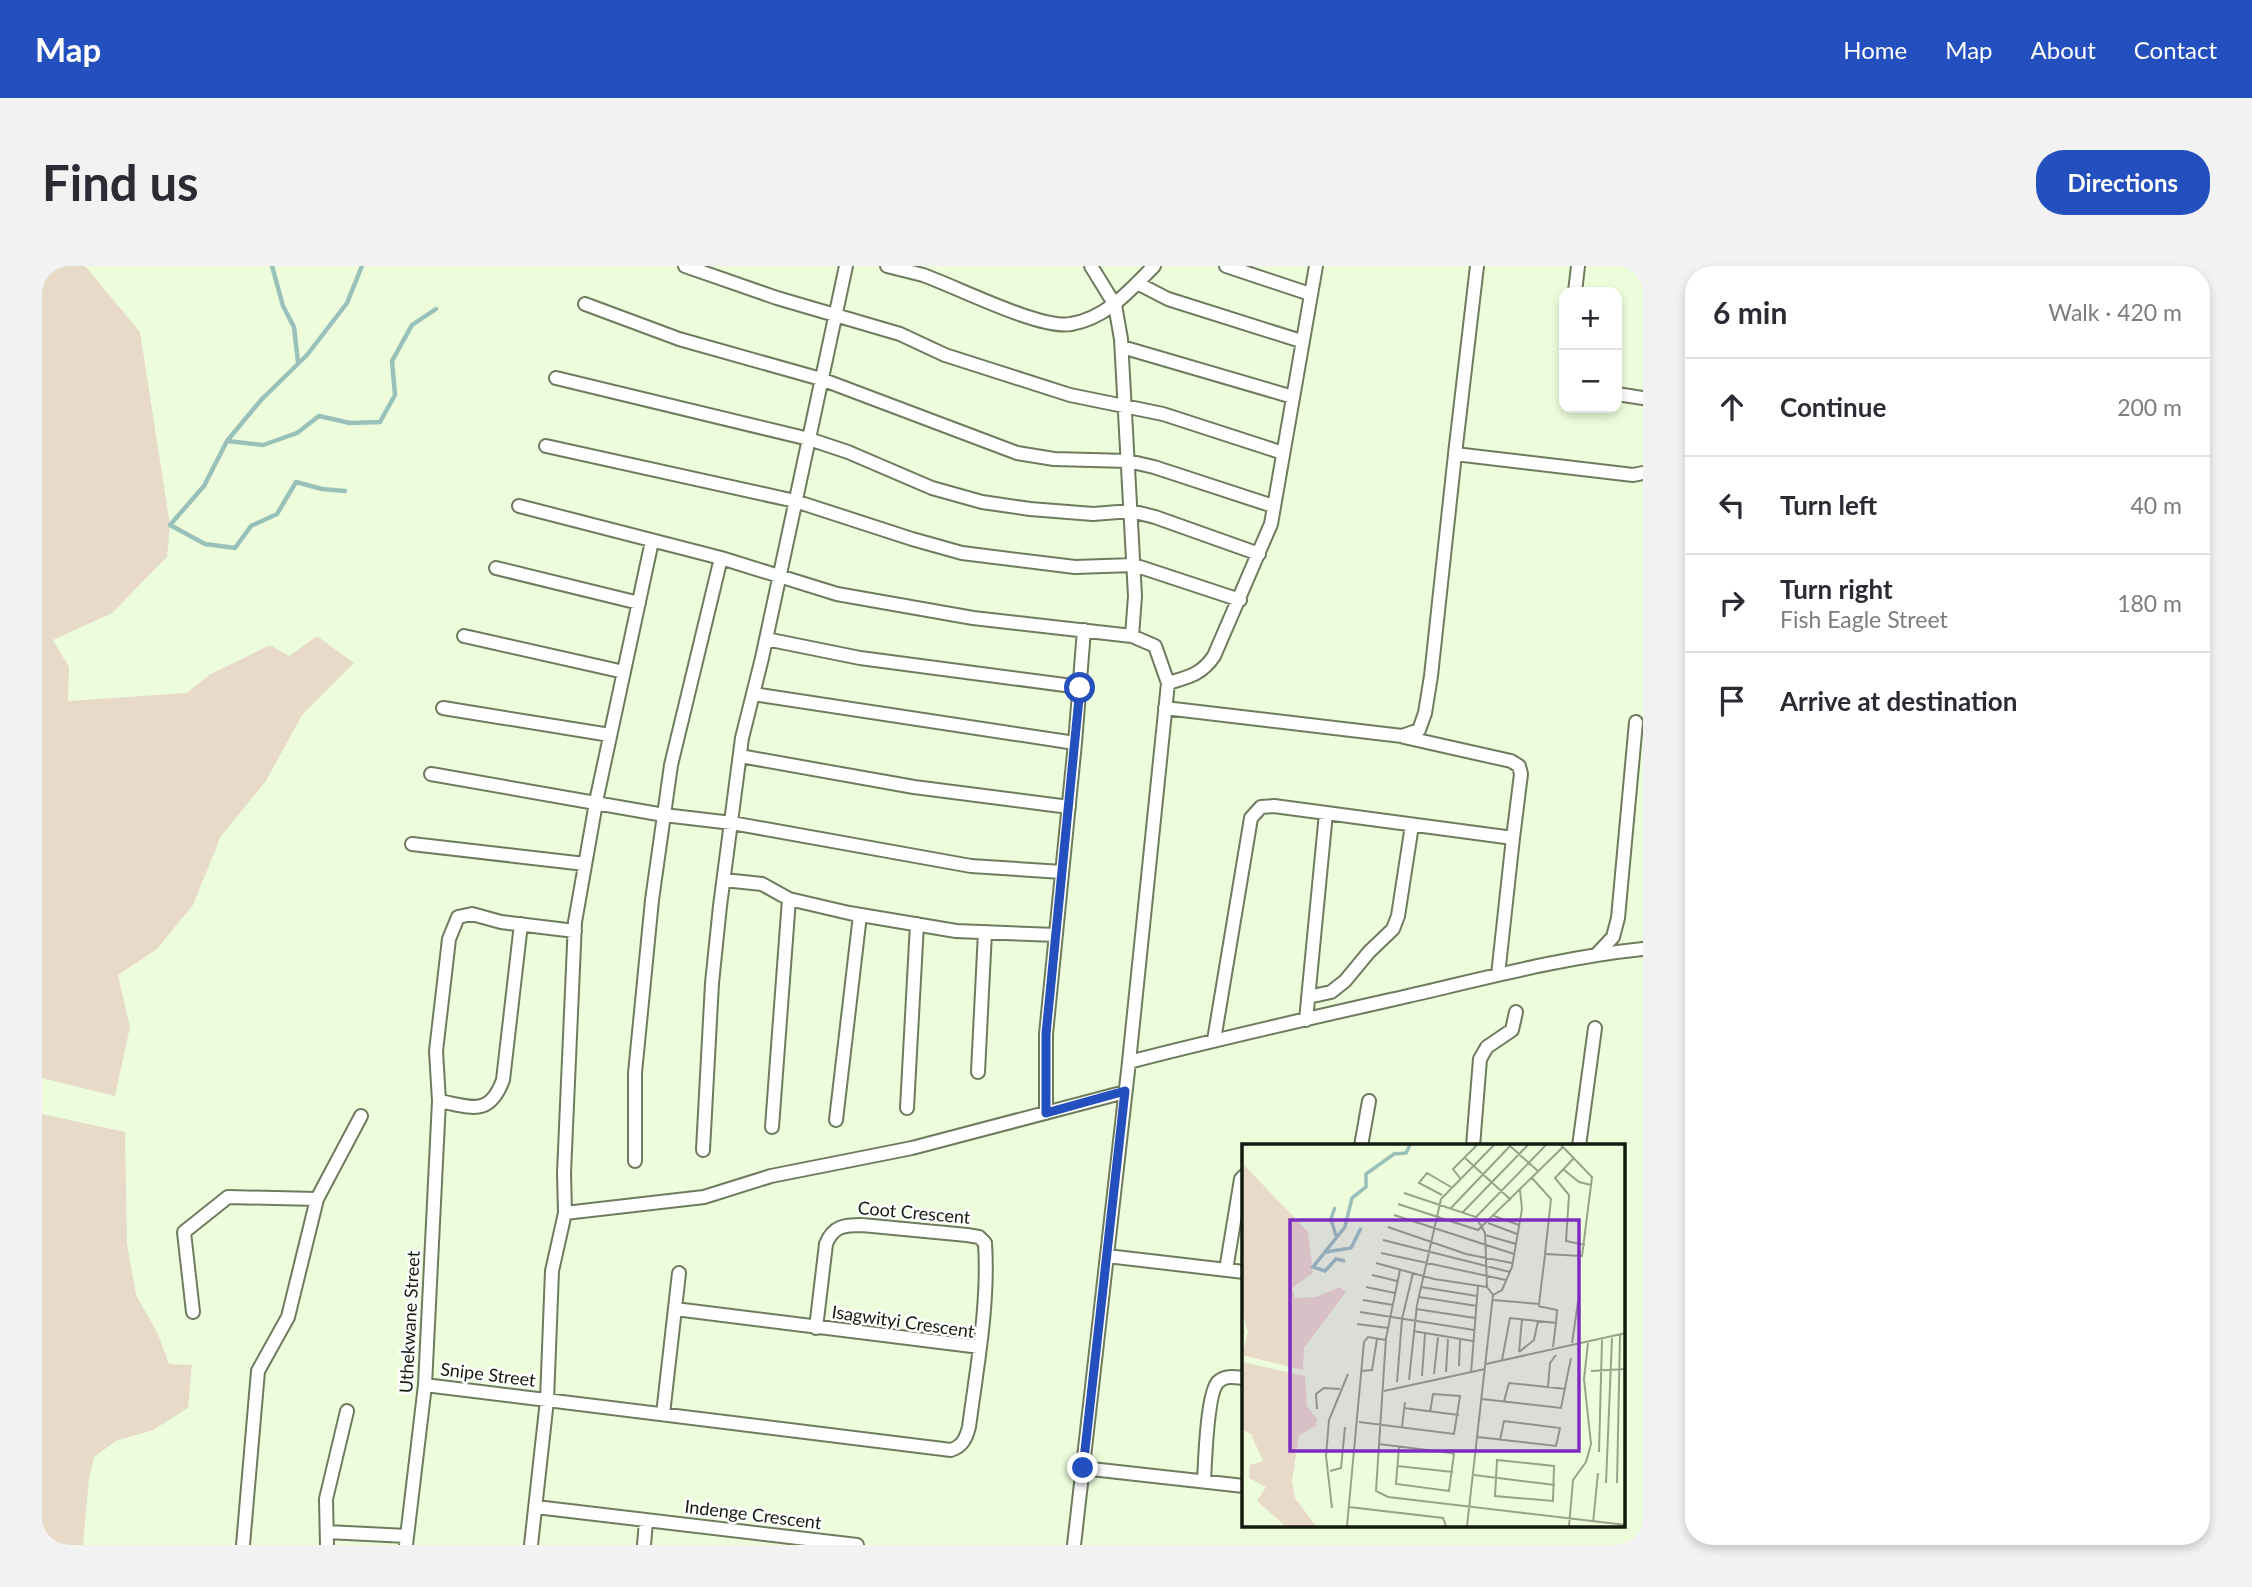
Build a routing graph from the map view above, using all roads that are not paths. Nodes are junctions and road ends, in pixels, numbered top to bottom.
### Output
1 (685, 266) edge
2 (846, 266) edge
3 (887, 266) edge
4 (1091, 266) edge
5 (1154, 266) edge
6 (1226, 266) edge
7 (1315, 266) edge
8 (1477, 266) edge
9 (1578, 266) edge
10 (1137, 282) junction
11 (1576, 287) edge
12 (1310, 295) junction
13 (585, 304) dead end
14 (1115, 305) junction
15 (835, 315) junction
16 (1301, 341) junction
17 (1122, 347) junction
18 (556, 378) dead end
19 (821, 379) junction
20 (1622, 395) edge
21 (1293, 397) junction
22 (1643, 398) edge
23 (1125, 405) junction
24 (808, 439) junction
25 (546, 446) dead end
26 (1283, 453) junction
27 (1455, 454) junction
28 (1128, 461) junction
29 (1643, 473) edge
30 (795, 501) junction
31 (519, 506) dead end
32 (1273, 506) junction
33 (1131, 511) junction
34 (652, 541) junction
35 (1259, 554) junction
36 (721, 558) junction
37 (1134, 565) junction
38 (496, 568) dead end
39 (779, 575) junction
40 (1240, 600) junction
41 (639, 603) junction
42 (1084, 630) junction
43 (464, 636) dead end
44 (1132, 636) junction
45 (766, 639) junction
46 (624, 671) junction
47 (1168, 683) junction
48 (1080, 688) junction
49 (753, 694) junction
50 (443, 708) dead end
51 (1165, 708) junction
52 (1636, 722) dead end
53 (610, 736) junction
54 (1402, 736) junction
55 (1075, 743) junction
56 (740, 756) junction
57 (431, 774) dead end
58 (596, 804) junction
59 (1069, 807) junction
60 (1326, 813) junction
61 (664, 815) junction
62 (732, 823) junction
63 (1412, 825) junction
64 (1513, 838) junction
65 (412, 844) dead end
66 (585, 864) junction
67 (1062, 872) junction
68 (724, 880) junction
69 (789, 899) junction
70 (860, 915) junction
71 (521, 924) junction
72 (917, 924) junction
73 (575, 931) junction
74 (985, 932) junction
75 (1056, 935) junction
76 (1643, 949) edge
77 (1597, 954) junction
78 (1498, 975) junction
79 (1308, 997) junction
80 (1516, 1012) dead end
81 (1306, 1020) junction
82 (1595, 1028) dead end
83 (1214, 1040) junction
84 (1129, 1062) junction
85 (978, 1072) dead end
86 (1125, 1091) junction
87 (439, 1101) junction
88 (1369, 1101) dead end
89 (907, 1108) dead end
90 (1046, 1113) junction
91 (361, 1115) dead end
92 (836, 1120) dead end
93 (772, 1127) dead end
94 (1361, 1144) edge
95 (1473, 1144) edge
96 (1579, 1144) edge
97 (703, 1150) dead end
98 (635, 1161) dead end
99 (1242, 1178) edge
100 (317, 1199) junction
101 (565, 1213) junction
102 (1107, 1256) junction
103 (1226, 1270) junction
104 (1242, 1272) edge
105 (680, 1273) dead end
106 (675, 1309) junction
107 (193, 1312) dead end
108 (816, 1328) junction
109 (980, 1347) junction
110 (1242, 1378) edge
111 (425, 1385) junction
112 (547, 1400) junction
113 (347, 1411) dead end
114 (663, 1414) junction
115 (1083, 1468) junction
116 (1204, 1481) junction
117 (1242, 1486) edge
118 (536, 1507) junction
119 (646, 1521) junction
120 (327, 1538) edge
121 (406, 1541) edge
122 (243, 1545) edge
123 (531, 1545) edge
124 (644, 1545) edge
125 (856, 1545) edge
126 (1074, 1545) edge

1 - 15 street
2 - 15 street
3 - 14 street
4 - 14 street
5 - 10 street
6 - 12 street
7 - 12 street
8 - 27 street
9 - 11 street
10 - 14 street
10 - 16 street
12 - 16 street
13 - 19 street
14 - 17 street
15 - 19 street
15 - 23 street
16 - 21 street
17 - 21 street
17 - 23 street
18 - 24 street
19 - 24 street
19 - 28 street
20 - 22 street
21 - 26 street
23 - 26 street
23 - 28 street
24 - 30 street
24 - 33 street
25 - 30 street
26 - 32 street
27 - 29 street
27 - 54 street
28 - 32 street
28 - 33 street
30 - 37 street
30 - 39 street
31 - 34 street
32 - 35 street
33 - 35 street
33 - 37 street
34 - 36 street
34 - 41 street
35 - 40 street
36 - 39 street
36 - 61 street
37 - 40 street
37 - 44 street
38 - 41 street
39 - 42 street
39 - 45 street
40 - 47 street
41 - 46 street
42 - 44 street
42 - 48 street
43 - 46 street
44 - 47 street
45 - 48 street
45 - 49 street
46 - 53 street
47 - 51 street
48 - 55 street
49 - 55 street
49 - 56 street
50 - 53 street
51 - 54 street
51 - 84 street
52 - 77 street
53 - 58 street
54 - 64 street
55 - 59 street
56 - 59 street
56 - 62 street
57 - 58 street
58 - 61 street
58 - 66 street
59 - 67 street
60 - 63 street
60 - 79 street
60 - 83 street
61 - 62 street
61 - 98 street
62 - 67 street
62 - 68 street
63 - 64 street
63 - 79 street
64 - 78 street
65 - 66 street
66 - 73 street
67 - 75 street
68 - 69 street
68 - 97 street
69 - 70 street
69 - 93 street
70 - 72 street
70 - 92 street
71 - 73 street
71 - 87 street
71 - 87 street, Uthekwane Street
72 - 74 street
72 - 89 street
73 - 101 street
74 - 75 street
74 - 85 street
75 - 90 street
76 - 77 street
77 - 78 street
78 - 81 street
79 - 81 street
80 - 95 street
81 - 83 street
82 - 96 street
83 - 84 street
84 - 86 street
86 - 90 street
86 - 102 street
87 - 111 street, Uthekwane Street
88 - 94 street
90 - 101 street
91 - 100 street
99 - 103 street
100 - 107 street
100 - 122 street
101 - 112 street
102 - 103 street
102 - 115 street
103 - 104 street
105 - 106 street
106 - 108 street, Isagwityi Crescent
106 - 114 street
108 - 109 street, Isagwityi Crescent
108 - 109 street, Coot Crescent
109 - 114 street, Isagwityi Crescent
110 - 116 street
111 - 112 street, Snipe Street
111 - 121 street, Uthekwane Street
112 - 114 street, Isagwityi Crescent
112 - 118 street
113 - 120 street
115 - 116 street
115 - 126 street
116 - 117 street
118 - 119 street, Indenge Crescent
118 - 123 street
119 - 124 street
119 - 125 street, Indenge Crescent
120 - 121 street

